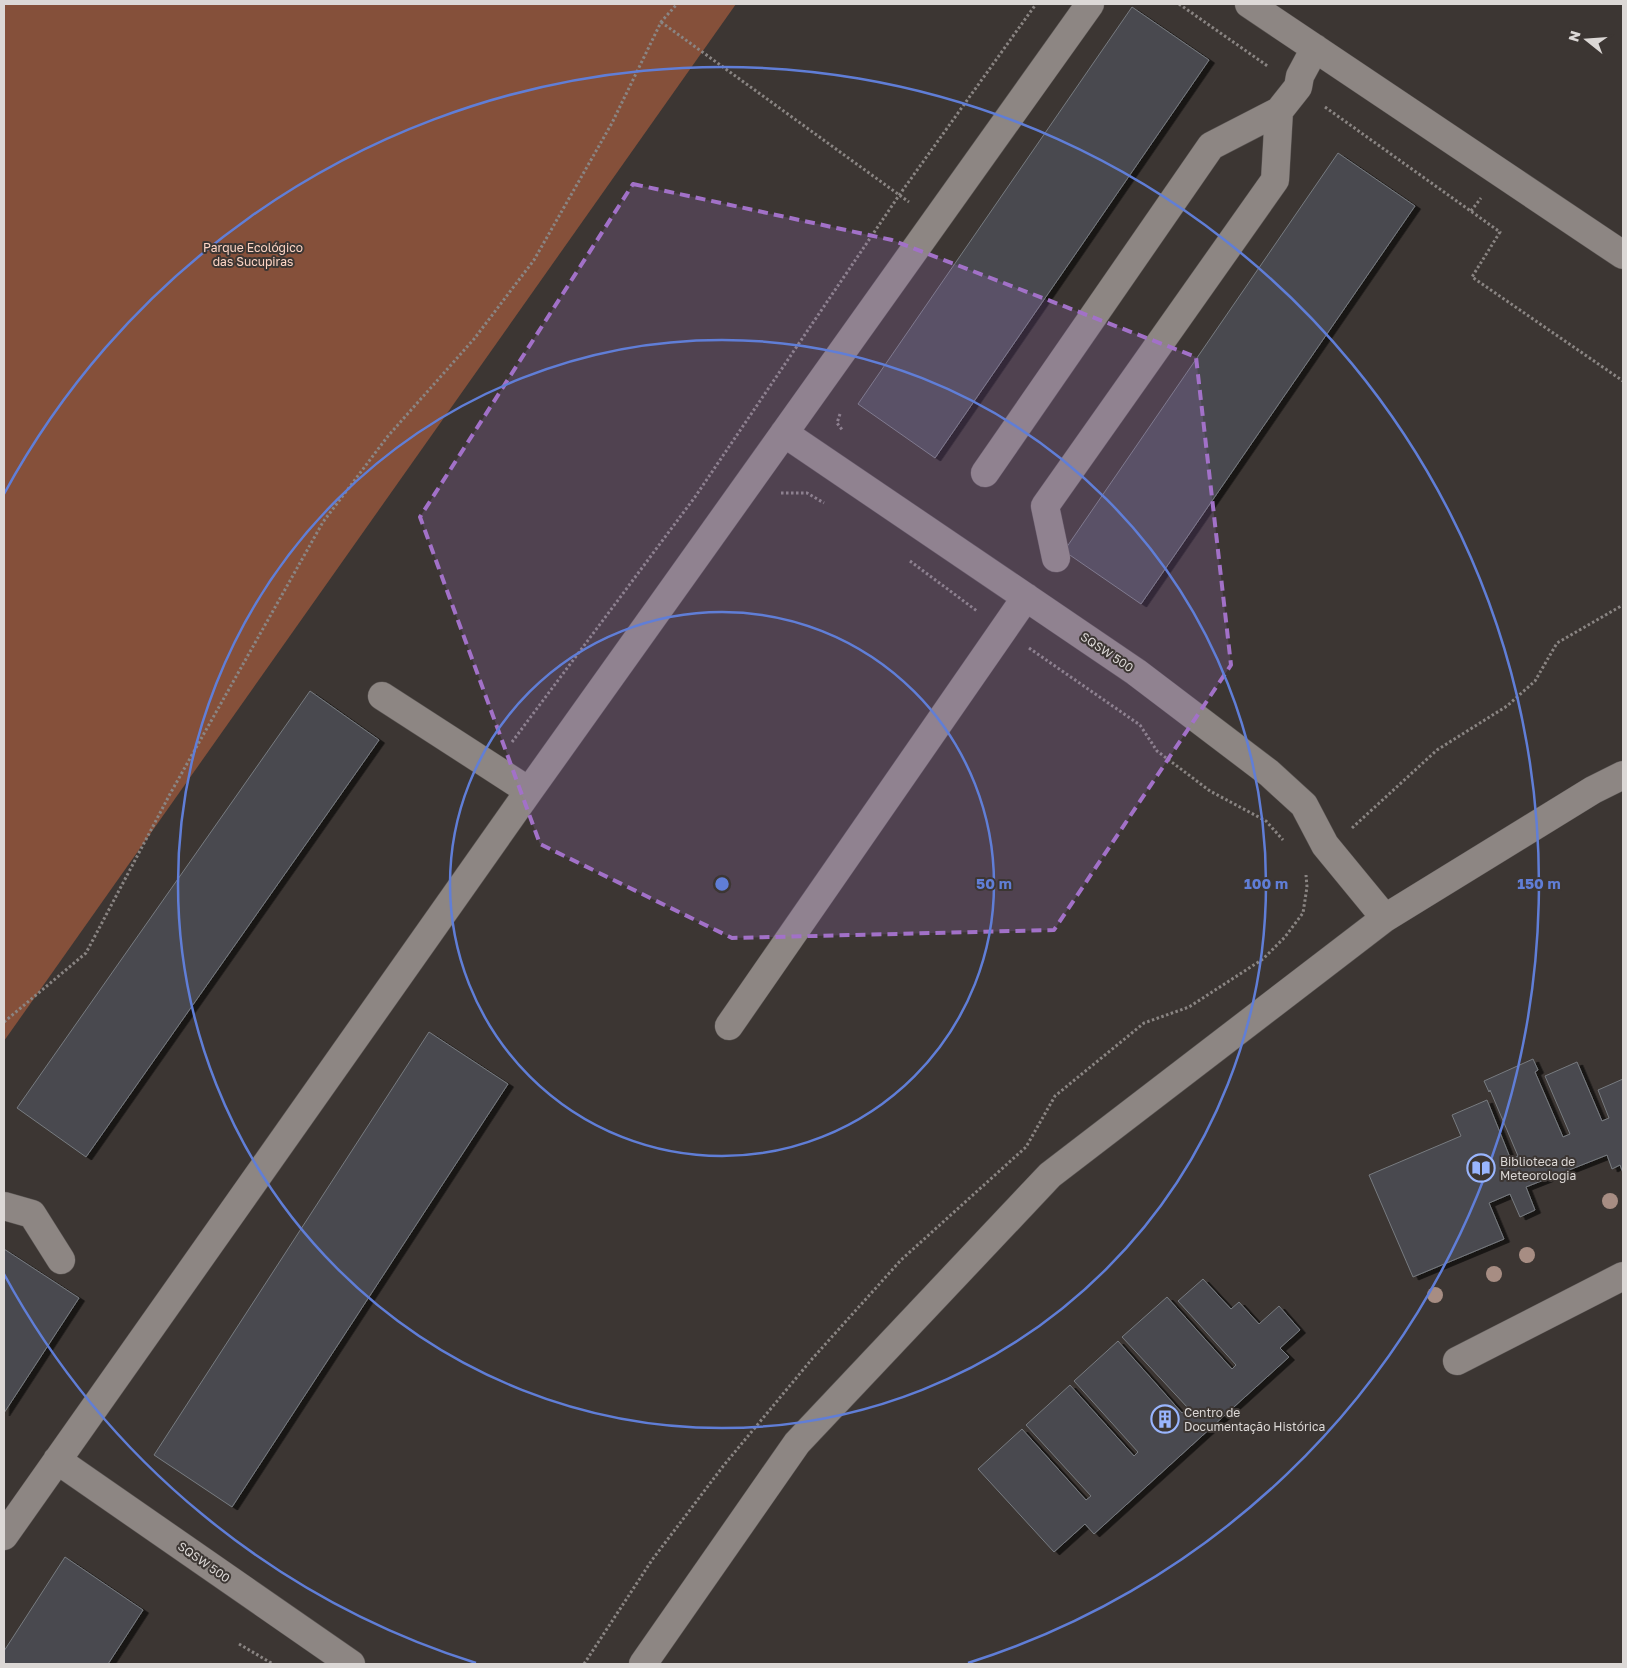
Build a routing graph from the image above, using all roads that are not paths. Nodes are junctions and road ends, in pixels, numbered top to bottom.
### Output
1 (1090, 4) edge
2 (1249, 4) edge
3 (1315, 48) junction
4 (1279, 111) junction
5 (1623, 255) edge
6 (784, 434) junction
7 (985, 473) dead end
8 (1056, 558) dead end
9 (1026, 597) junction
10 (382, 696) dead end
11 (1623, 775) edge
12 (529, 791) junction
13 (1385, 918) junction
14 (729, 1026) dead end
15 (4, 1206) edge
16 (61, 1260) dead end
17 (1623, 1276) edge
18 (1457, 1361) dead end
19 (57, 1460) junction
20 (4, 1536) edge
21 (351, 1664) edge
22 (643, 1664) edge

1 - 6 street
2 - 3 street
3 - 4 street
3 - 5 street
4 - 7 street
4 - 8 street
6 - 9 street, SQSW 500
6 - 12 street
9 - 13 street, SQSW 500
9 - 14 street
10 - 12 street
11 - 13 street
12 - 19 street
13 - 22 street
15 - 16 street
17 - 18 street
19 - 20 street
19 - 21 street, SQSW 500

